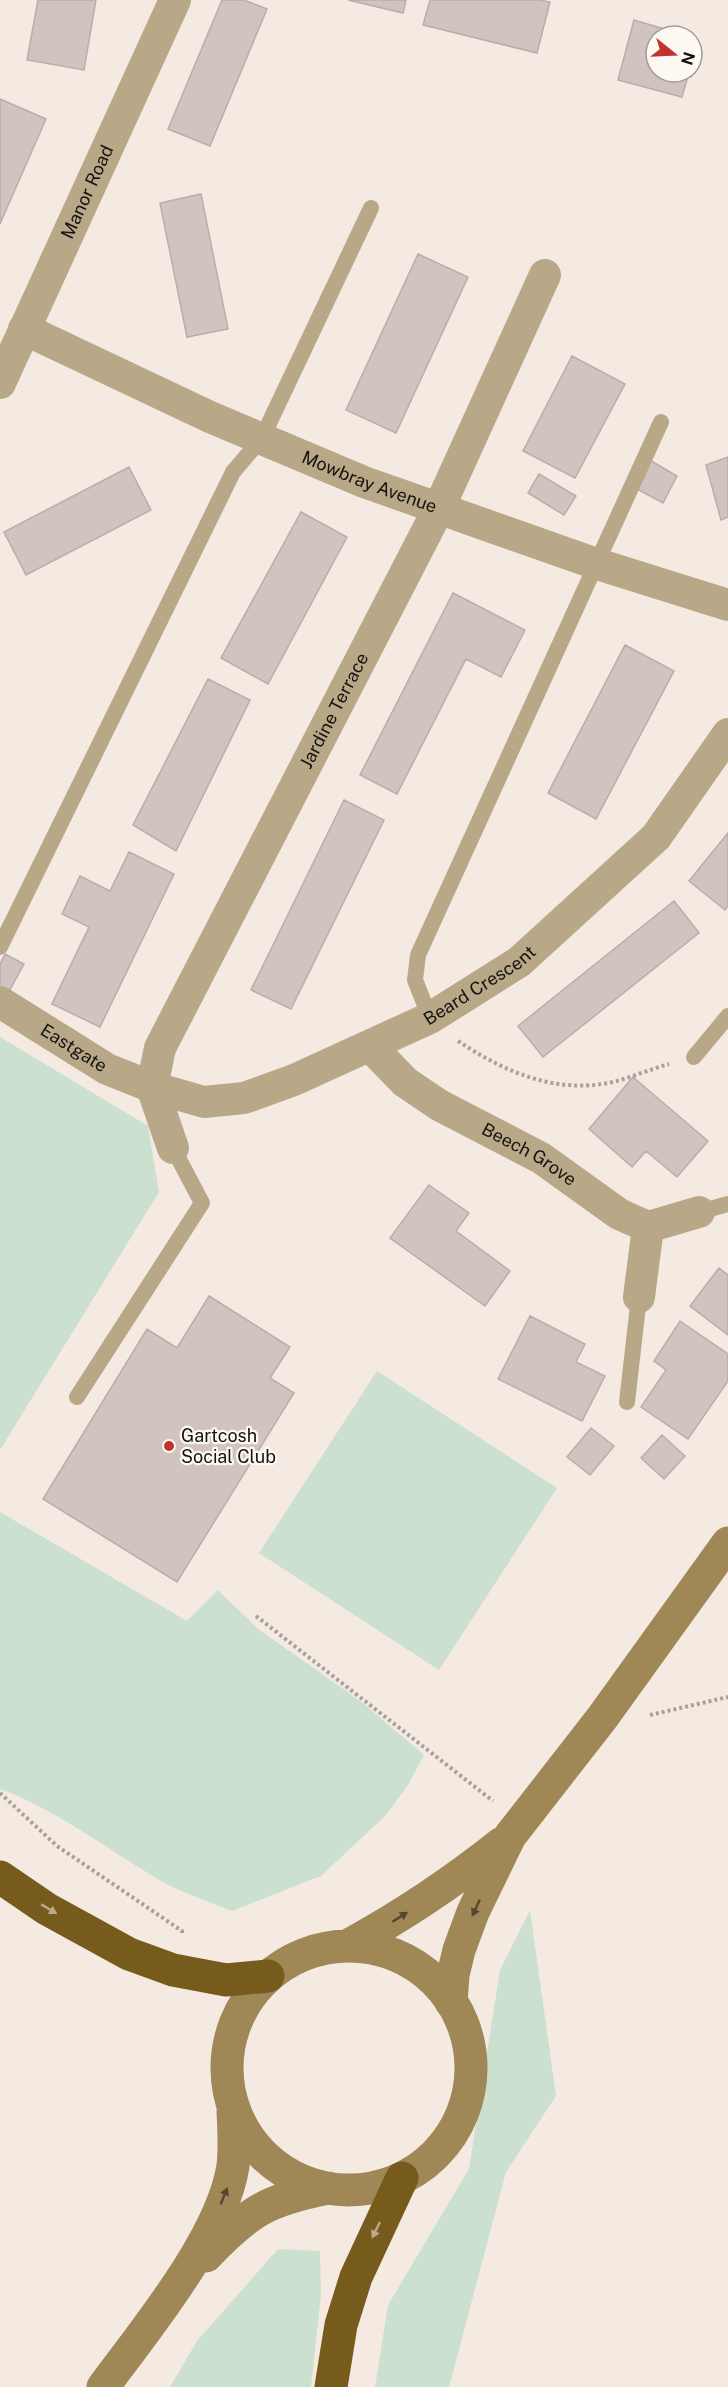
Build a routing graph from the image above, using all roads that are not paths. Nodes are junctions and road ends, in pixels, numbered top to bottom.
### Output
1 (175, 0) edge
2 (371, 208) dead end
3 (546, 275) dead end
4 (24, 329) junction
5 (0, 383) edge
6 (661, 422) dead end
7 (262, 438) junction
8 (439, 508) junction
9 (594, 563) junction
10 (728, 605) edge
11 (728, 734) edge
12 (0, 946) edge
13 (0, 1002) edge
14 (728, 1016) edge
15 (430, 1018) junction
16 (370, 1046) junction
17 (694, 1056) road end
18 (152, 1087) junction
19 (173, 1148) joint
20 (713, 1208) edge
21 (648, 1227) junction
22 (639, 1297) joint
23 (77, 1397) dead end
24 (627, 1402) dead end
25 (728, 1543) edge
26 (516, 1829) junction
27 (0, 1877) edge
28 (349, 1945) junction
29 (268, 1976) junction
30 (451, 2002) junction
31 (233, 2107) junction
32 (402, 2178) junction
33 (328, 2188) junction
34 (178, 2285) junction
35 (103, 2387) edge
36 (332, 2387) edge

1 - 4 street, Manor Road
2 - 7 lane
3 - 8 street, Jardine Terrace
4 - 5 street, Manor Road
4 - 7 street, Mowbray Avenue
6 - 9 lane
7 - 8 street, Mowbray Avenue
7 - 12 lane
8 - 9 street, Mowbray Avenue
8 - 18 street, Jardine Terrace
9 - 10 street, Mowbray Avenue
9 - 15 lane
11 - 15 street, Beard Crescent
13 - 18 street, Eastgate
14 - 17 lane
15 - 16 street, Beard Crescent
16 - 18 street, Beard Crescent
16 - 21 street, Beech Grove
18 - 19 street
19 - 23 lane
20 - 21 street
21 - 22 street
22 - 24 lane
25 - 26 street
28 -> 26 street
26 -> 30 street
27 -> 29 highway
28 - 29 street
28 - 30 street
29 - 31 street
30 - 32 street
31 - 33 street
34 -> 31 street
32 - 33 street
32 -> 36 highway
33 - 34 street
34 - 35 street

